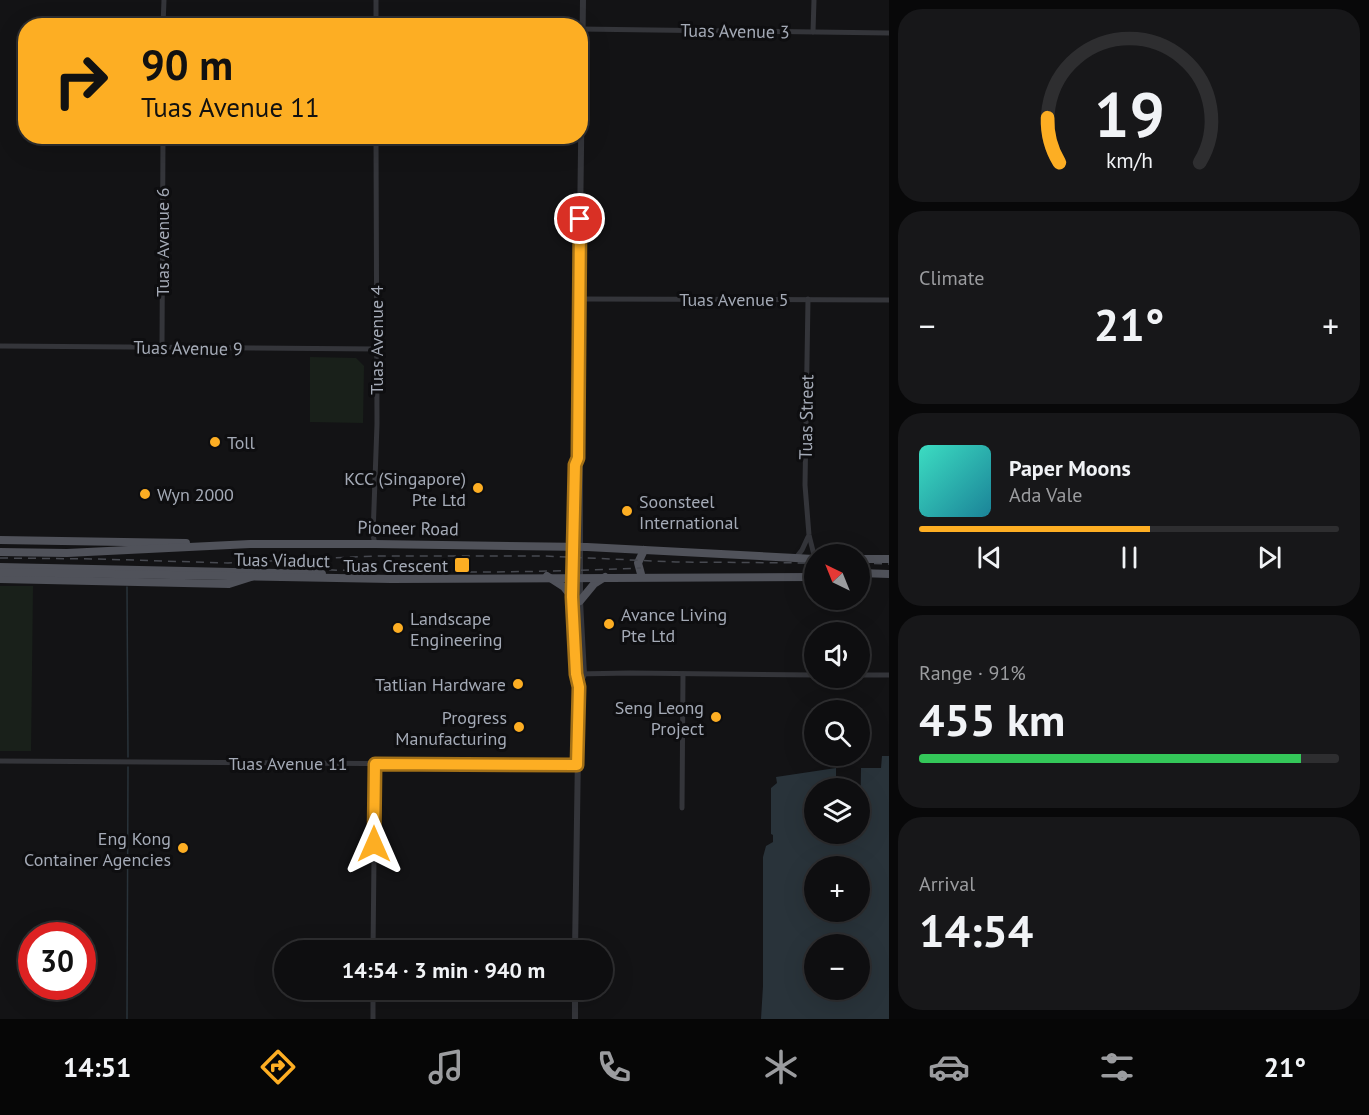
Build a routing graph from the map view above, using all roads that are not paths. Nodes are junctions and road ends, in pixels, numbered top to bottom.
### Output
1 (164, 0) edge
2 (376, 0) edge
3 (584, 0) edge
4 (814, 0) edge
5 (163, 18) edge
6 (376, 18) edge
7 (583, 18) edge
8 (588, 29) edge
9 (813, 32) junction
10 (889, 33) edge
11 (163, 144) edge
12 (376, 144) edge
13 (581, 144) edge
14 (807, 299) junction
15 (579, 300) junction
16 (889, 300) edge
17 (0, 346) edge
18 (162, 348) junction
19 (376, 349) junction
20 (808, 535) junction
21 (0, 540) edge
22 (246, 544) junction
23 (375, 544) junction
24 (810, 544) edge
25 (577, 547) junction
26 (644, 550) junction
27 (0, 552) edge
28 (804, 558) edge
29 (795, 559) junction
30 (870, 559) edge
31 (889, 559) edge
32 (0, 567) edge
33 (0, 572) edge
34 (641, 574) junction
35 (576, 575) junction
36 (608, 575) junction
37 (804, 575) edge
38 (804, 575) edge
39 (870, 575) edge
40 (254, 576) junction
41 (547, 576) junction
42 (889, 576) edge
43 (0, 579) edge
44 (576, 599) junction
45 (576, 674) junction
46 (584, 674) junction
47 (683, 674) junction
48 (804, 675) edge
49 (870, 675) edge
50 (889, 675) edge
51 (579, 687) junction
52 (0, 761) edge
53 (375, 764) junction
54 (577, 765) junction
55 (682, 808) dead end
56 (373, 940) edge
57 (575, 940) edge
58 (372, 1000) edge
59 (575, 1000) edge
60 (373, 1019) edge
61 (575, 1019) edge

1 - 5 street
2 - 6 street
3 - 7 street
4 - 9 street
8 - 9 street, Tuas Avenue 3
9 - 10 street, Tuas Avenue 3
11 - 18 street, Tuas Avenue 6
12 - 19 street, Tuas Avenue 4
13 - 15 street
14 - 15 street, Tuas Avenue 5
14 - 16 street, Tuas Avenue 5
14 - 20 street, Tuas Street
15 - 25 street
17 - 18 street, Tuas Avenue 9
18 - 19 street, Tuas Avenue 9
19 - 23 street, Tuas Avenue 4
20 - 24 street, Tuas Street
20 - 29 street
21 - 22 main road
22 - 23 main road, Pioneer Road
22 - 27 main road, Pioneer Road
23 - 25 main road, Pioneer Road
25 - 26 main road, Pioneer Road
25 - 35 street
26 - 29 main road, Pioneer Road
26 - 34 main road
28 - 29 main road, Pioneer Road
30 - 31 main road
32 - 41 main road
33 - 40 main road, Tuas Viaduct, bridge
34 - 36 main road
34 - 37 main road
35 - 36 main road
35 - 41 main road
35 - 44 street
36 - 44 main road
38 - 40 main road, Tuas Viaduct, bridge
39 - 42 main road
40 - 43 main road, bridge
41 - 44 main road
44 - 45 street
44 - 46 street
45 - 46 street
45 - 51 street
46 - 47 street
46 - 51 street
47 - 48 street
47 - 55 street
49 - 50 street
51 - 54 street
52 - 53 street, Tuas Avenue 11
53 - 54 street, Tuas Avenue 11
53 - 56 street
54 - 57 street
58 - 60 street
59 - 61 street

